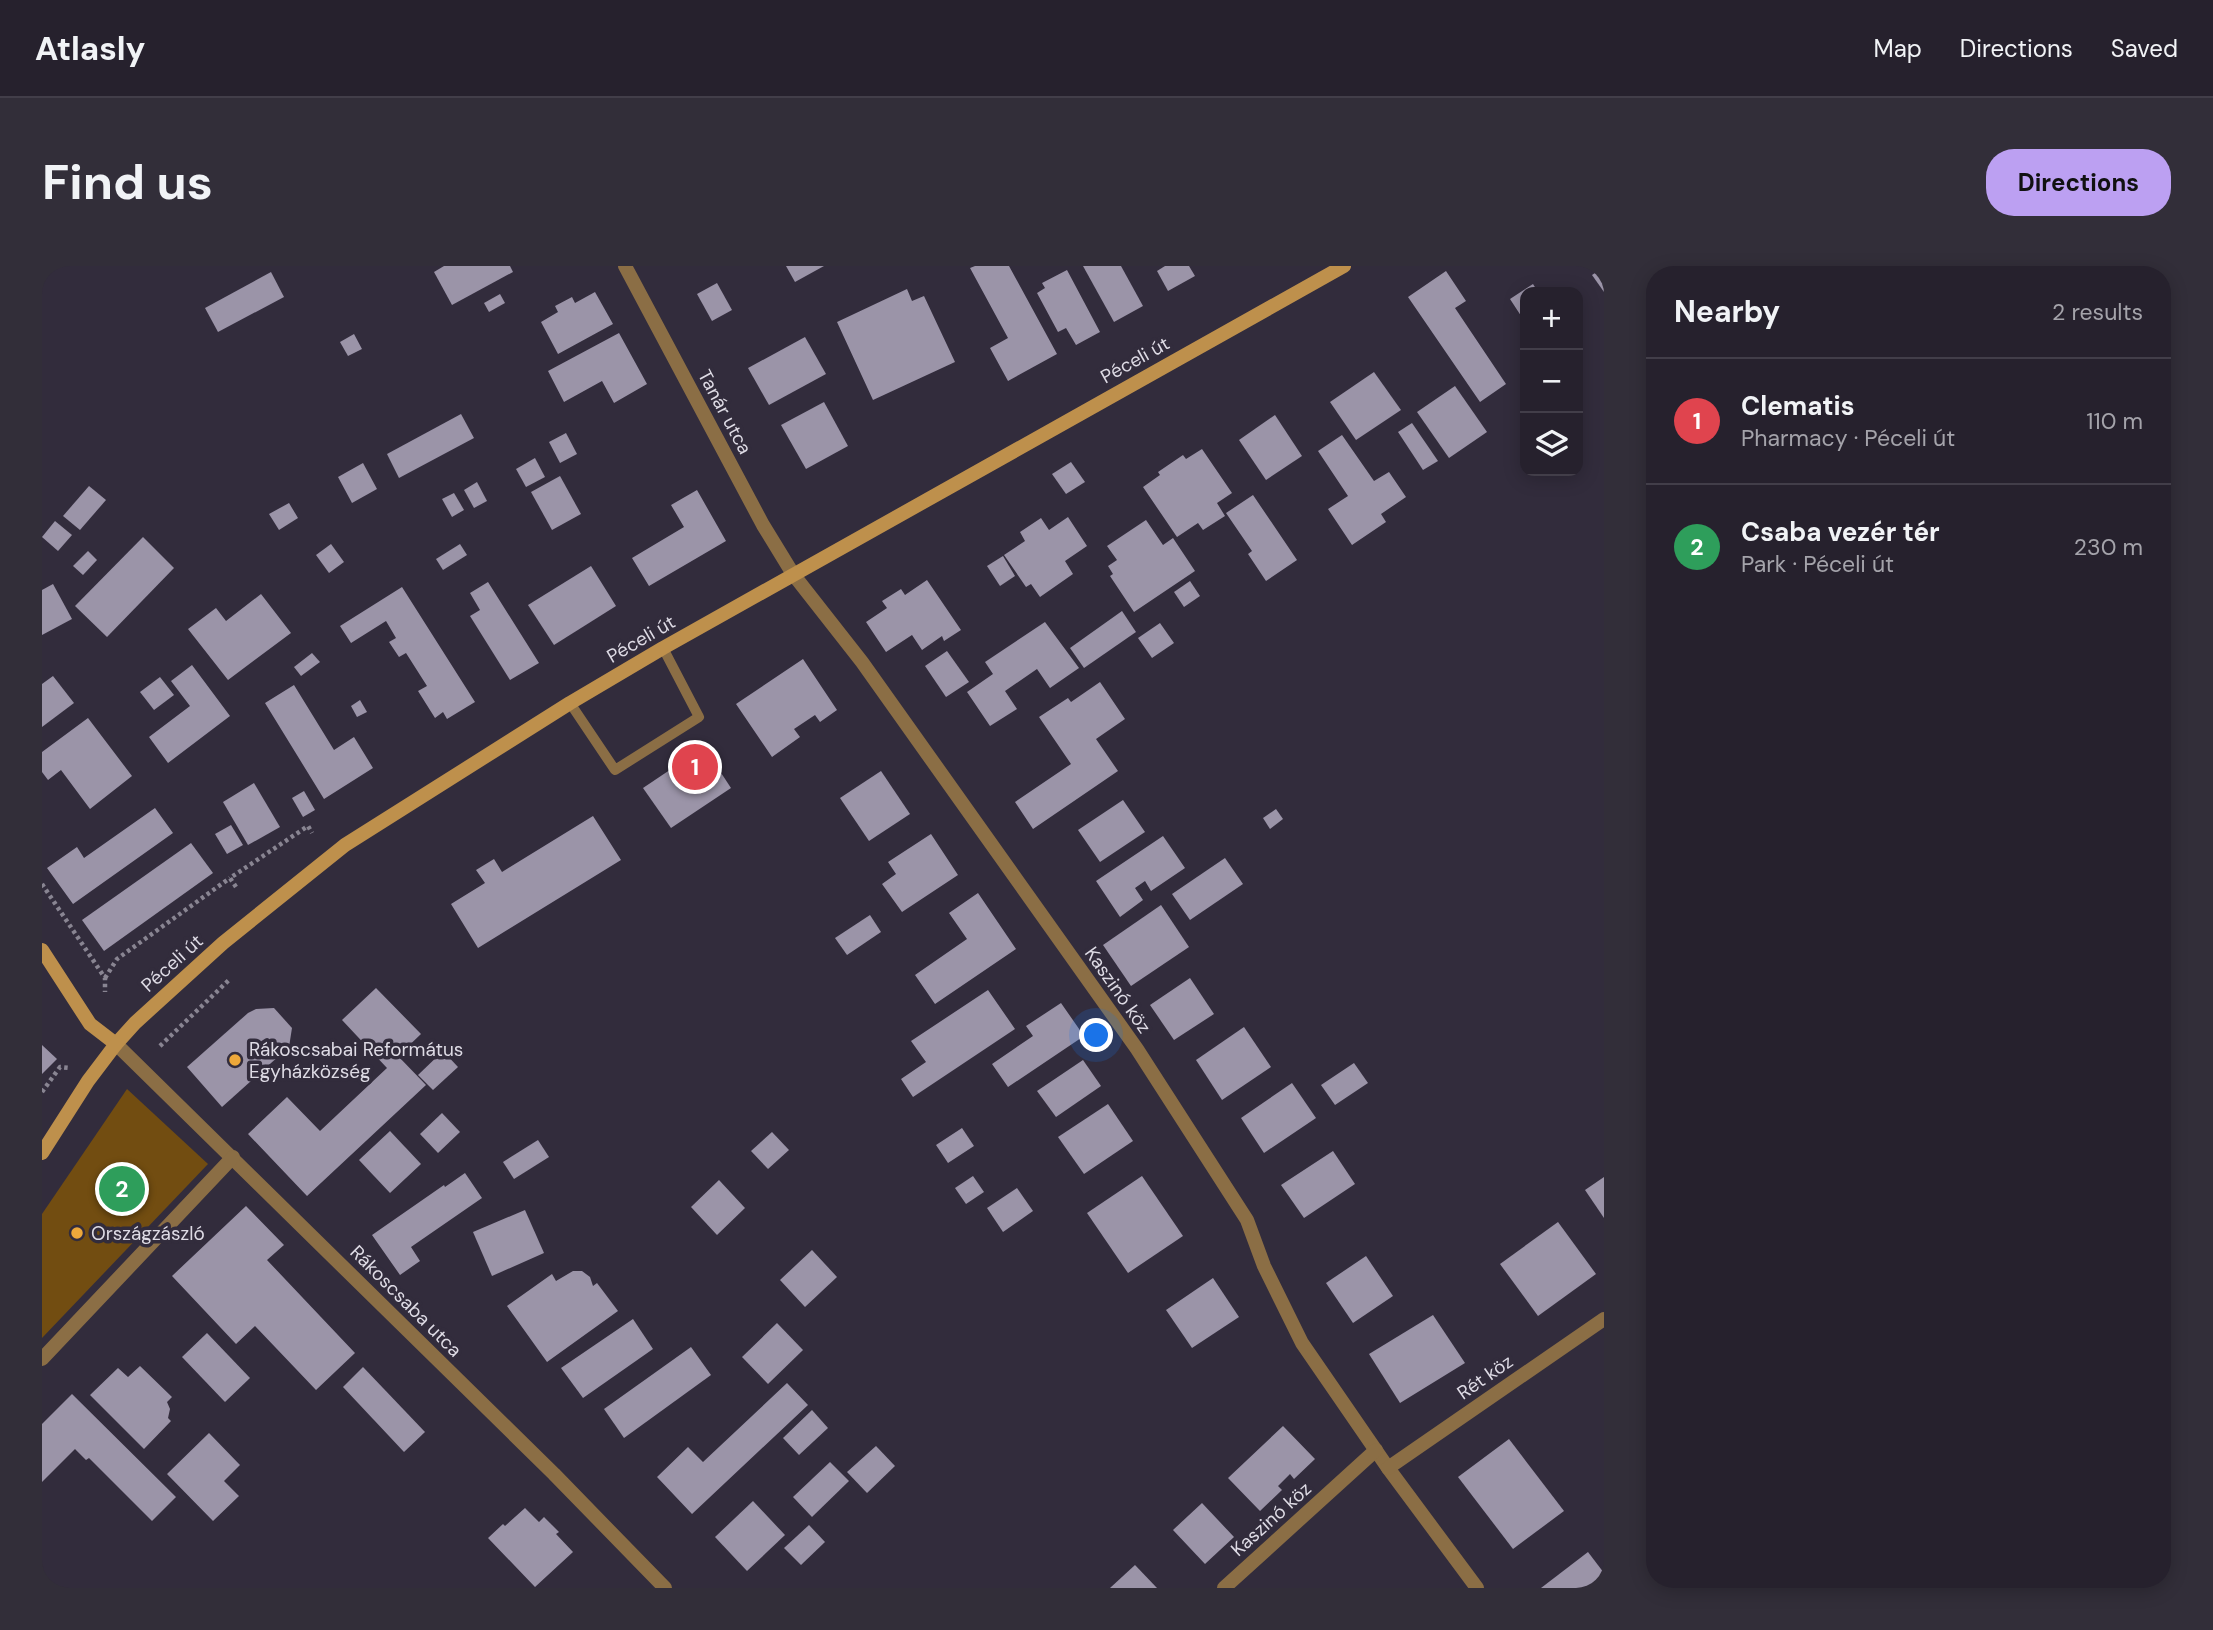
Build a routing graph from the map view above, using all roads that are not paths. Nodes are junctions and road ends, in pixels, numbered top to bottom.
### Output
1 (625, 266) edge
2 (1343, 266) edge
3 (793, 574) junction
4 (663, 648) junction
5 (570, 703) junction
6 (42, 950) edge
7 (116, 1044) junction
8 (42, 1153) edge
9 (233, 1157) junction
10 (1604, 1319) edge
11 (42, 1359) edge
12 (1376, 1450) junction
13 (1388, 1468) junction
14 (665, 1588) edge
15 (1224, 1588) edge
16 (1477, 1588) edge

1 - 3 street, Tanár utca
2 - 3 main road, Péceli út
3 - 4 main road, Péceli út
3 - 12 street, Kaszinó köz
4 - 5 main road, Péceli út
4 - 5 lane
5 - 7 main road, Péceli út
6 - 7 main road
7 - 8 main road, Péceli út
7 - 9 street, Rákoscsaba utca
9 - 11 street
9 - 14 street, Rákoscsaba utca
10 - 13 street, Rét köz
12 - 13 street, Kaszinó köz
12 - 15 street, Kaszinó köz
13 - 16 street, Kaszinó köz

